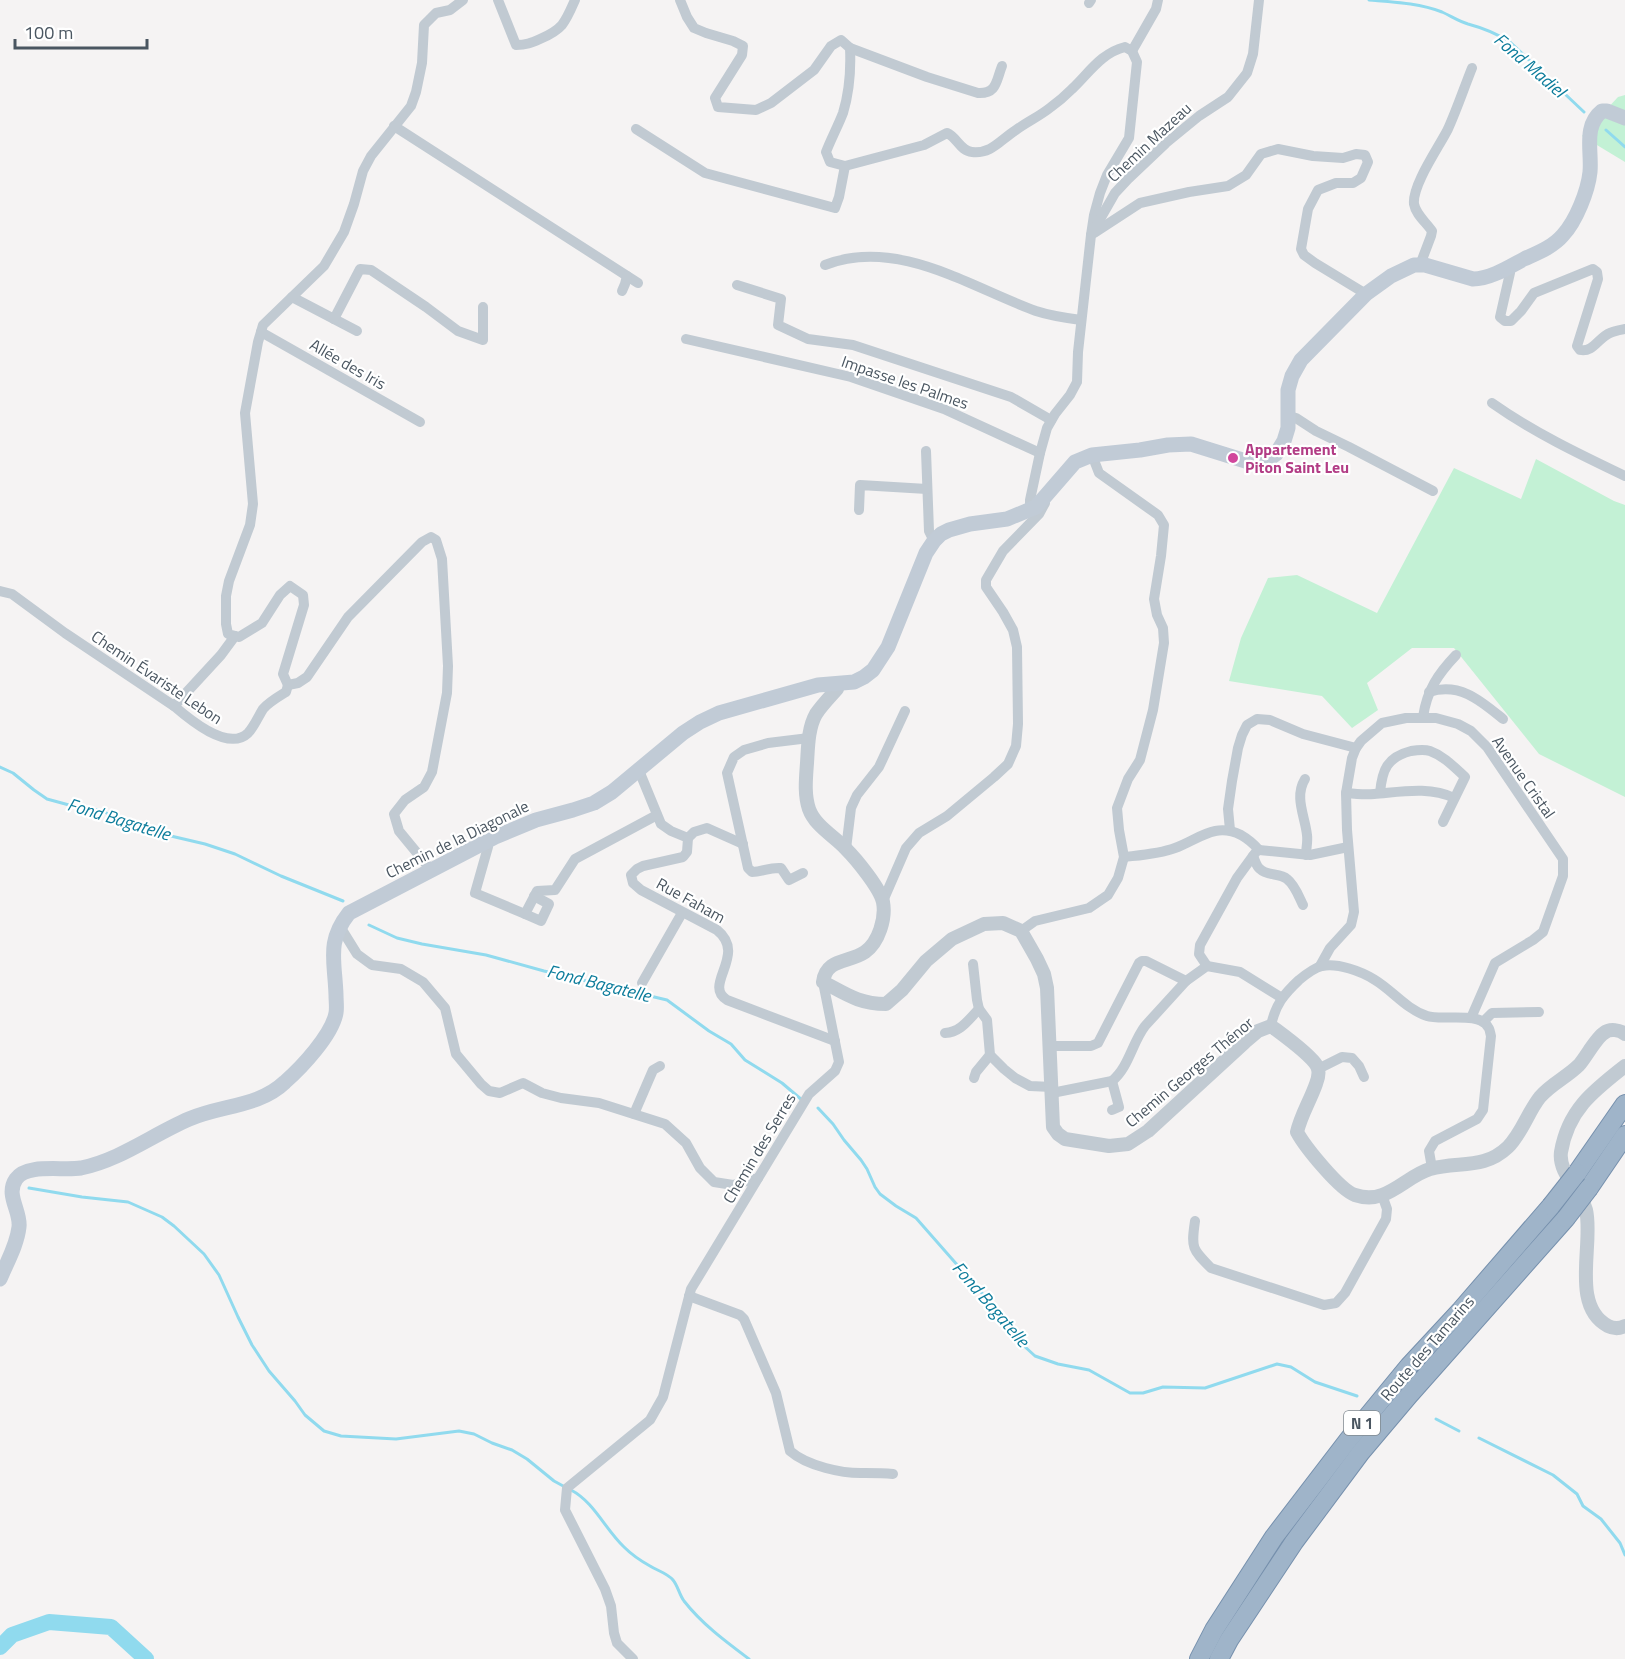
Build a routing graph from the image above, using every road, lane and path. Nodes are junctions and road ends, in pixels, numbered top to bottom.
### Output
1 (464, 0) edge
2 (498, 0) edge
3 (575, 0) edge
4 (680, 0) edge
5 (1158, 0) edge
6 (1258, 0) edge
7 (850, 48) junction
8 (1132, 51) junction
9 (1002, 66) dead end
10 (1472, 68) dead end
11 (1625, 118) edge
12 (394, 126) junction
13 (636, 129) dead end
14 (845, 166) junction
15 (1091, 235) junction
16 (825, 265) dead end
17 (1419, 265) junction
18 (1508, 268) junction
19 (627, 276) junction
20 (638, 283) dead end
21 (738, 285) dead end
22 (622, 291) dead end
23 (1366, 294) junction
24 (292, 297) junction
25 (483, 307) dead end
26 (334, 319) junction
27 (1081, 320) junction
28 (1625, 329) edge
29 (357, 330) dead end
30 (261, 332) junction
31 (686, 339) dead end
32 (1492, 403) dead end
33 (1288, 416) junction
34 (1051, 420) junction
35 (420, 422) dead end
36 (927, 451) dead end
37 (1040, 453) junction
38 (1092, 455) junction
39 (1625, 476) edge
40 (927, 489) junction
41 (1051, 490) junction
42 (1432, 491) dead end
43 (859, 510) dead end
44 (1030, 510) junction
45 (934, 541) junction
46 (0, 591) edge
47 (235, 636) junction
48 (1456, 655) dead end
49 (838, 684) junction
50 (288, 685) junction
51 (1429, 692) junction
52 (174, 706) junction
53 (905, 711) dead end
54 (1423, 717) junction
55 (1503, 719) dead end
56 (809, 738) junction
57 (1356, 748) junction
58 (638, 770) junction
59 (1305, 779) dead end
60 (1380, 793) junction
61 (1346, 794) junction
62 (1454, 798) junction
63 (657, 815) junction
64 (1443, 822) dead end
65 (1230, 830) junction
66 (688, 838) junction
67 (487, 842) junction
68 (743, 844) junction
69 (1348, 847) junction
70 (846, 849) junction
71 (1256, 853) junction
72 (1306, 855) junction
73 (1124, 856) junction
74 (431, 870) junction
75 (803, 873) dead end
76 (534, 896) junction
77 (883, 901) junction
78 (1303, 905) dead end
79 (682, 913) junction
80 (525, 914) junction
81 (339, 925) junction
82 (1021, 931) junction
83 (973, 964) dead end
84 (1207, 966) junction
85 (1320, 966) junction
86 (1186, 981) junction
87 (824, 982) junction
88 (642, 983) dead end
89 (1282, 998) junction
90 (979, 1009) junction
91 (1539, 1011) dead end
92 (1471, 1018) junction
93 (1483, 1022) junction
94 (1271, 1026) junction
95 (1624, 1030) edge
96 (945, 1033) dead end
97 (835, 1041) junction
98 (1050, 1046) junction
99 (990, 1055) junction
100 (660, 1066) dead end
101 (1625, 1066) edge
102 (1318, 1069) junction
103 (1364, 1077) dead end
104 (974, 1078) dead end
105 (1112, 1081) junction
106 (1052, 1090) junction
107 (1625, 1104) edge
108 (1112, 1110) dead end
109 (634, 1114) junction
110 (1625, 1135) edge
111 (1432, 1168) junction
112 (1573, 1175) junction
113 (758, 1178) junction
114 (1382, 1195) junction
115 (1195, 1221) dead end
116 (0, 1279) edge
117 (689, 1296) junction
118 (1625, 1326) edge
119 (893, 1474) dead end
120 (633, 1659) edge
121 (1199, 1659) edge
122 (1219, 1659) edge

1 - 12 street
2 - 3 street
4 - 7 street
5 - 8 street
6 - 15 street, Chemin Mazeau
7 - 9 street
7 - 14 street
8 - 14 street
8 - 15 street
10 - 17 street
11 - 18 main road
12 - 19 street
12 - 24 street
13 - 14 street
15 - 23 street
15 - 27 street, Chemin Mazeau
16 - 27 street
17 - 18 main road
17 - 23 main road
18 - 28 street
19 - 20 street
19 - 22 street
21 - 34 street
23 - 33 main road
24 - 26 street
24 - 30 street
25 - 26 street
26 - 29 street
27 - 34 street, Chemin Mazeau
30 - 35 street, Allée des Iris
30 - 47 street
31 - 37 street, Impasse les Palmes
32 - 39 street
33 - 38 main road
33 - 42 street
34 - 37 street, Chemin Mazeau
36 - 40 street
37 - 44 street, Chemin Mazeau
38 - 41 main road
38 - 73 street
40 - 43 street
40 - 45 street
41 - 44 main road
41 - 77 street
44 - 45 main road
45 - 49 main road, Chemin de la Diagonale
46 - 52 street, Chemin Évariste Lebon
47 - 50 street
47 - 52 street
48 - 51 street
49 - 56 street
49 - 58 main road, Chemin de la Diagonale
50 - 52 street, Chemin Évariste Lebon
50 - 74 street
51 - 54 street
51 - 55 street
53 - 70 street
54 - 57 street, Avenue Cristal
54 - 92 street, Avenue Cristal
56 - 68 street
56 - 70 street
57 - 61 street
57 - 65 street
58 - 63 street
58 - 67 main road, Chemin de la Diagonale
59 - 72 street
60 - 61 street
60 - 62 street
60 - 62 street
61 - 69 street
62 - 64 street
63 - 66 street
63 - 76 street
65 - 71 street
65 - 73 street
66 - 68 street
66 - 79 street, Rue Faham
67 - 74 main road, Chemin de la Diagonale
67 - 80 street
68 - 75 street
69 - 72 street
69 - 85 street
70 - 77 street
71 - 72 street
71 - 78 street
71 - 84 street
73 - 82 street
74 - 81 main road, Chemin de la Diagonale
76 - 80 street
76 - 80 street
77 - 87 street
79 - 88 street
79 - 97 street, Rue Faham
81 - 109 street
81 - 116 main road
82 - 87 street
82 - 98 street, Chemin Georges Thénor
83 - 90 street
84 - 86 street
84 - 89 street
85 - 89 street
85 - 92 street
86 - 98 street
86 - 105 street
87 - 97 street, Chemin des Serres
89 - 94 street
90 - 96 street
90 - 99 street
91 - 93 street
92 - 93 street
93 - 111 street
94 - 102 street, Chemin Georges Thénor
94 - 106 street, Chemin Georges Thénor
95 - 111 street
97 - 113 street, Chemin des Serres
98 - 106 street, Chemin Georges Thénor
99 - 104 street
99 - 106 street
100 - 109 street
101 - 112 street
102 - 103 street
102 - 114 street
105 - 106 street
105 - 108 street
107 - 112 highway, Route des Tamarins / N 1
109 - 113 street
110 - 122 highway, Route des Tamarins / N 1, bridge
111 - 114 street
112 - 118 street
112 - 121 highway, Route des Tamarins / N 1, bridge
113 - 117 street, Chemin des Serres
114 - 115 street
117 - 119 street
117 - 120 street, Chemin des Serres

